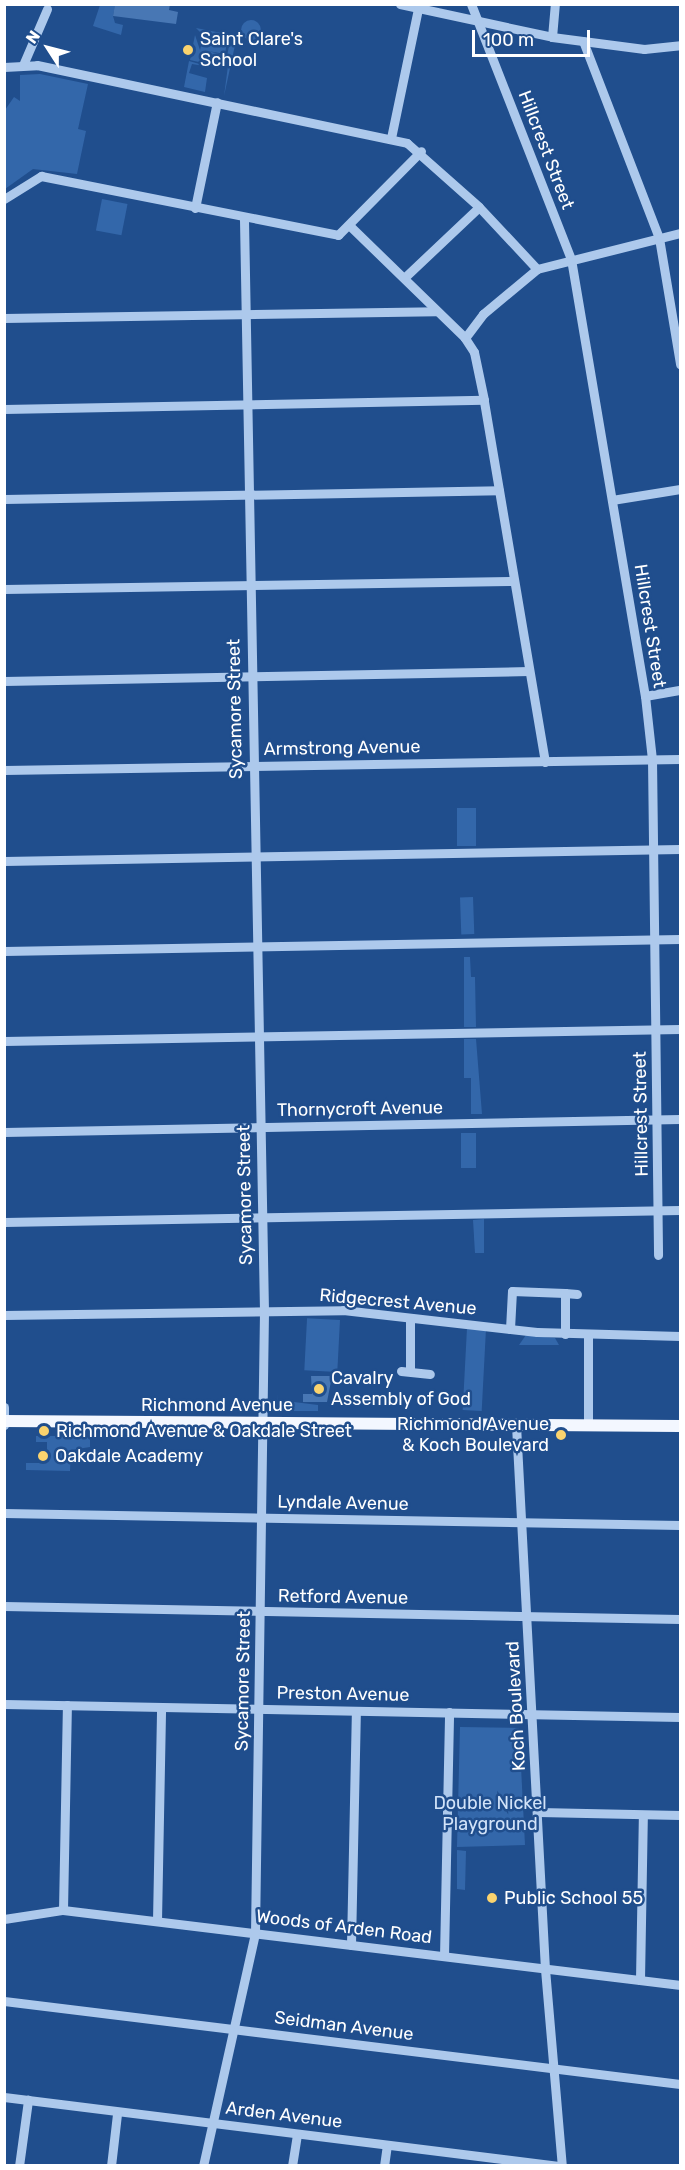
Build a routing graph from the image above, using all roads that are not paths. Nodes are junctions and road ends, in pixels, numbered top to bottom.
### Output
1 (400, 4) edge
2 (471, 4) edge
3 (555, 4) edge
4 (47, 9) dead end
5 (418, 9) junction
6 (479, 24) junction
7 (552, 37) junction
8 (583, 41) junction
9 (681, 45) edge
10 (23, 65) junction
11 (4, 67) edge
12 (218, 102) junction
13 (391, 138) junction
14 (421, 151) junction
15 (4, 199) edge
16 (479, 207) junction
17 (195, 208) junction
18 (244, 218) junction
19 (351, 227) junction
20 (681, 232) edge
21 (659, 238) junction
22 (571, 259) junction
23 (537, 268) junction
24 (404, 278) junction
25 (436, 311) junction
26 (245, 314) junction
27 (4, 318) edge
28 (465, 338) junction
29 (681, 364) edge
30 (484, 400) junction
31 (246, 405) junction
32 (4, 409) edge
33 (681, 489) edge
34 (500, 490) junction
35 (248, 495) junction
36 (4, 499) edge
37 (612, 500) junction
38 (514, 580) junction
39 (250, 585) junction
40 (4, 589) edge
41 (529, 671) junction
42 (251, 676) junction
43 (4, 681) edge
44 (681, 690) edge
45 (645, 696) junction
46 (652, 759) junction
47 (681, 759) edge
48 (545, 762) junction
49 (253, 766) junction
50 (4, 770) edge
51 (681, 849) edge
52 (653, 850) junction
53 (254, 856) junction
54 (4, 861) edge
55 (655, 939) junction
56 (681, 939) edge
57 (256, 946) junction
58 (4, 951) edge
59 (656, 1029) junction
60 (681, 1029) edge
61 (257, 1037) junction
62 (4, 1041) edge
63 (681, 1119) edge
64 (658, 1120) junction
65 (260, 1127) junction
66 (4, 1132) edge
67 (659, 1210) junction
68 (681, 1210) edge
69 (262, 1218) junction
70 (4, 1222) edge
71 (658, 1255) dead end
72 (565, 1293) junction
73 (577, 1293) dead end
74 (264, 1311) junction
75 (4, 1316) edge
76 (410, 1318) junction
77 (510, 1329) junction
78 (565, 1334) junction
79 (588, 1336) junction
80 (681, 1336) edge
81 (430, 1374) dead end
82 (4, 1407) edge
83 (5, 1422) edge
84 (264, 1423) junction
85 (516, 1425) junction
86 (588, 1425) junction
87 (681, 1426) edge
88 (4, 1513) edge
89 (262, 1518) junction
90 (522, 1523) junction
91 (681, 1525) edge
92 (4, 1606) edge
93 (261, 1611) junction
94 (528, 1616) junction
95 (681, 1619) edge
96 (4, 1704) edge
97 (67, 1705) junction
98 (161, 1707) junction
99 (259, 1709) junction
100 (356, 1711) junction
101 (449, 1712) junction
102 (533, 1714) junction
103 (681, 1717) edge
104 (538, 1812) junction
105 (643, 1815) junction
106 (681, 1815) edge
107 (63, 1910) junction
108 (4, 1919) edge
109 (157, 1921) junction
110 (255, 1933) junction
111 (351, 1945) junction
112 (444, 1956) junction
113 (545, 1969) junction
114 (640, 1980) junction
115 (681, 1985) edge
116 (4, 2001) edge
117 (233, 2029) junction
118 (554, 2068) junction
119 (681, 2084) edge
120 (4, 2097) edge
121 (28, 2100) junction
122 (117, 2114) junction
123 (209, 2122) junction
124 (297, 2134) junction
125 (387, 2145) junction
126 (476, 2161) edge
127 (19, 2166) edge
128 (111, 2166) edge
129 (203, 2166) edge
130 (292, 2166) edge
131 (384, 2166) edge
132 (561, 2166) edge

1 - 5 street
2 - 6 street, Hillcrest Street
3 - 7 street
4 - 10 street
5 - 6 street
5 - 13 street
6 - 7 street
6 - 22 street, Hillcrest Street
7 - 8 street
8 - 9 street
8 - 21 street
10 - 11 street
10 - 12 street
12 - 13 street
12 - 17 street
13 - 14 street
14 - 16 street
14 - 19 street
15 - 17 street
16 - 23 street
16 - 24 street
17 - 18 street
18 - 19 street
18 - 26 street, Sycamore Street
19 - 24 street
20 - 21 street
21 - 22 street
21 - 29 street
22 - 23 street
22 - 37 street, Hillcrest Street
23 - 28 street
24 - 25 street
25 - 26 street
25 - 28 street
26 - 27 street
26 - 31 street, Sycamore Street
28 - 30 street
30 - 31 street
30 - 34 street
31 - 32 street
31 - 35 street, Sycamore Street
33 - 37 street
34 - 35 street
34 - 38 street
35 - 36 street
35 - 39 street, Sycamore Street
37 - 45 street, Hillcrest Street
38 - 39 street
38 - 41 street
39 - 40 street
39 - 42 street, Sycamore Street
41 - 42 street
41 - 48 street
42 - 43 street
42 - 49 street, Sycamore Street
44 - 45 street
45 - 46 street, Hillcrest Street
46 - 47 street, Armstrong Avenue
46 - 48 street, Armstrong Avenue
46 - 52 street, Hillcrest Street
48 - 49 street, Armstrong Avenue
49 - 50 street, Armstrong Avenue
49 - 53 street, Sycamore Street
51 - 52 street
52 - 53 street
52 - 55 street, Hillcrest Street
53 - 54 street
53 - 57 street, Sycamore Street
55 - 56 street
55 - 57 street
55 - 59 street, Hillcrest Street
57 - 58 street
57 - 61 street, Sycamore Street
59 - 60 street
59 - 61 street
59 - 64 street, Hillcrest Street
61 - 62 street
61 - 65 street, Sycamore Street
63 - 64 street, Thornycroft Avenue
64 - 65 street, Thornycroft Avenue
64 - 67 street, Hillcrest Street
65 - 66 street, Thornycroft Avenue
65 - 69 street, Sycamore Street
67 - 68 street
67 - 69 street
67 - 71 street, Hillcrest Street
69 - 70 street
69 - 74 street, Sycamore Street
72 - 73 street
72 - 77 street
72 - 78 street
74 - 75 street, Ridgecrest Avenue
74 - 76 street, Ridgecrest Avenue
74 - 84 street, Sycamore Street
76 - 77 street, Ridgecrest Avenue
76 - 81 street
77 - 78 street, Ridgecrest Avenue
78 - 79 street, Ridgecrest Avenue
79 - 80 street, Ridgecrest Avenue
79 - 86 street
82 - 83 street
83 - 84 main road, Richmond Avenue
84 - 85 main road, Richmond Avenue
84 - 89 street, Sycamore Street
85 - 86 main road, Richmond Avenue
85 - 90 street, Koch Boulevard
86 - 87 main road, Richmond Avenue
88 - 89 street, Lyndale Avenue
89 - 90 street, Lyndale Avenue
89 - 93 street, Sycamore Street
90 - 91 street, Lyndale Avenue
90 - 94 street, Koch Boulevard
92 - 93 street, Retford Avenue
93 - 94 street, Retford Avenue
93 - 99 street, Sycamore Street
94 - 95 street, Retford Avenue
94 - 102 street, Koch Boulevard
96 - 97 street, Preston Avenue
97 - 98 street, Preston Avenue
97 - 107 street
98 - 99 street, Preston Avenue
98 - 109 street
99 - 100 street, Preston Avenue
99 - 110 street, Sycamore Street
100 - 101 street, Preston Avenue
100 - 111 street
101 - 102 street, Preston Avenue
101 - 112 street
102 - 103 street, Preston Avenue
102 - 104 street, Koch Boulevard
104 - 105 street
104 - 113 street, Koch Boulevard
105 - 106 street
105 - 114 street
107 - 108 street, Woods of Arden Road
107 - 109 street, Woods of Arden Road
109 - 110 street, Woods of Arden Road
110 - 111 street, Woods of Arden Road
110 - 117 street, Sycamore Street
111 - 112 street, Woods of Arden Road
112 - 113 street, Woods of Arden Road
113 - 114 street, Woods of Arden Road
113 - 118 street, Koch Boulevard
114 - 115 street, Woods of Arden Road
116 - 117 street, Seidman Avenue
117 - 118 street, Seidman Avenue
117 - 123 street, Sycamore Street
118 - 119 street, Seidman Avenue
118 - 132 street, Koch Boulevard
120 - 121 street, Arden Avenue
121 - 122 street, Arden Avenue
121 - 127 street
122 - 123 street, Arden Avenue
122 - 128 street
123 - 124 street, Arden Avenue
123 - 129 street, Sycamore Street
124 - 125 street, Arden Avenue
124 - 130 street
125 - 126 street, Arden Avenue
125 - 131 street
126 - 132 street, Arden Avenue

